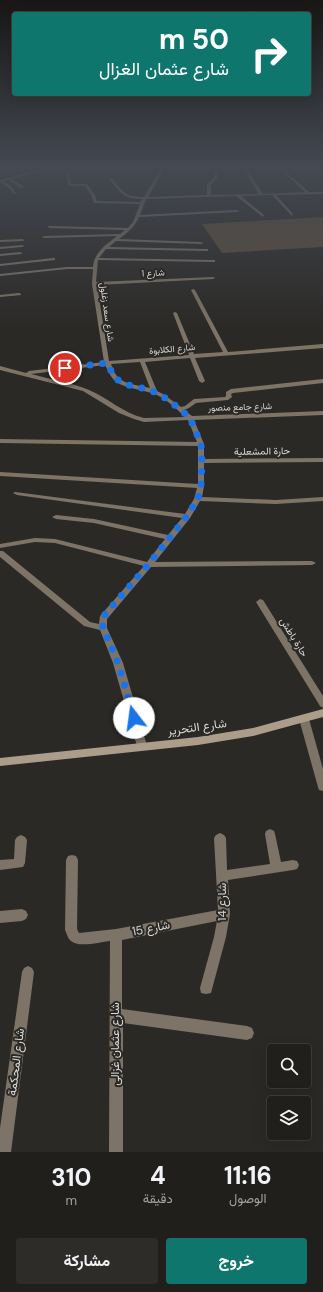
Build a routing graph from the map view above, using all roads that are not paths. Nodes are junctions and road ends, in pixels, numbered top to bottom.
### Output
1 (135, 222) edge
2 (49, 227) dead end
3 (129, 229) junction
4 (123, 235) junction
5 (44, 237) dead end
6 (23, 240) dead end
7 (113, 240) junction
8 (0, 241) edge
9 (201, 243) dead end
10 (22, 246) dead end
11 (0, 248) edge
12 (105, 248) junction
13 (206, 250) dead end
14 (20, 253) dead end
15 (0, 255) edge
16 (96, 259) junction
17 (53, 260) dead end
18 (213, 261) dead end
19 (0, 265) edge
20 (95, 268) junction
21 (0, 275) edge
22 (213, 278) dead end
23 (94, 284) junction
24 (193, 290) dead end
25 (19, 294) dead end
26 (0, 296) edge
27 (175, 313) dead end
28 (323, 346) edge
29 (226, 354) junction
30 (192, 356) junction
31 (142, 360) junction
32 (107, 363) junction
33 (0, 368) edge
34 (23, 374) junction
35 (202, 381) dead end
36 (323, 381) edge
37 (154, 392) junction
38 (180, 409) junction
39 (323, 413) edge
40 (190, 418) junction
41 (0, 441) edge
42 (201, 444) junction
43 (323, 460) edge
44 (202, 461) junction
45 (0, 474) edge
46 (201, 486) junction
47 (17, 493) dead end
48 (198, 499) junction
49 (323, 499) edge
50 (187, 516) junction
51 (56, 517) dead end
52 (170, 538) junction
53 (0, 546) edge
54 (0, 553) edge
55 (312, 563) dead end
56 (148, 565) junction
57 (260, 602) dead end
58 (103, 628) junction
59 (323, 704) edge
60 (323, 712) edge
61 (304, 718) junction
62 (142, 746) junction
63 (0, 762) edge
64 (323, 787) edge
65 (270, 834) dead end
66 (220, 838) dead end
67 (21, 840) dead end
68 (72, 860) dead end
69 (0, 865) edge
70 (293, 865) dead end
71 (276, 867) junction
72 (222, 876) junction
73 (224, 914) junction
74 (22, 915) dead end
75 (0, 917) edge
76 (116, 935) junction
77 (28, 972) dead end
78 (206, 988) dead end
79 (115, 1015) junction
80 (247, 1033) dead end
81 (4, 1152) edge
82 (116, 1152) edge

1 - 3 street
2 - 3 street
3 - 4 street
4 - 5 street
4 - 7 street
6 - 8 street
7 - 9 street
7 - 12 street
10 - 11 street
12 - 13 street
12 - 16 street
14 - 15 street
16 - 18 street
16 - 20 street, شارع سعد زغلول
17 - 19 street
20 - 21 street
20 - 23 street, شارع سعد زغلول
22 - 23 street, شارع 1
23 - 32 street, شارع سعد زغلول
24 - 29 street
25 - 26 street
27 - 30 street
28 - 29 street, شارع الكلابوة
29 - 30 street, شارع الكلابوة
30 - 31 street, شارع الكلابوة
30 - 35 street
31 - 32 street, شارع الكلابوة
31 - 37 street
32 - 34 street, شارع الكلابوة
32 - 37 street
33 - 34 street, شارع جامع منصور
34 - 40 street, شارع جامع منصور
36 - 38 street
37 - 38 street
38 - 40 street
39 - 40 street, شارع جامع منصور
40 - 42 street
41 - 42 street
42 - 44 street
43 - 44 street, حارة المشعلية
44 - 46 street
45 - 46 street
46 - 48 street
47 - 50 street
48 - 49 street
48 - 50 street
50 - 52 street
51 - 52 street
52 - 56 street
53 - 56 street
54 - 58 street
55 - 56 street
56 - 58 street
57 - 59 street, حارة باطش
58 - 62 street
60 - 61 street, شارع التحرير
61 - 62 street, شارع التحرير
61 - 64 street
62 - 63 street, شارع التحرير
65 - 71 street
66 - 72 street, شارع 14
67 - 69 street
68 - 76 street, شارع 15
70 - 71 street
71 - 72 street
72 - 73 street, شارع 14
73 - 76 street, شارع 15
73 - 78 street, شارع 14
74 - 75 street
76 - 79 street, شارع عثمان غزالى
77 - 81 street, شارع المحكمة
79 - 80 street
79 - 82 street, شارع عثمان غزالى

